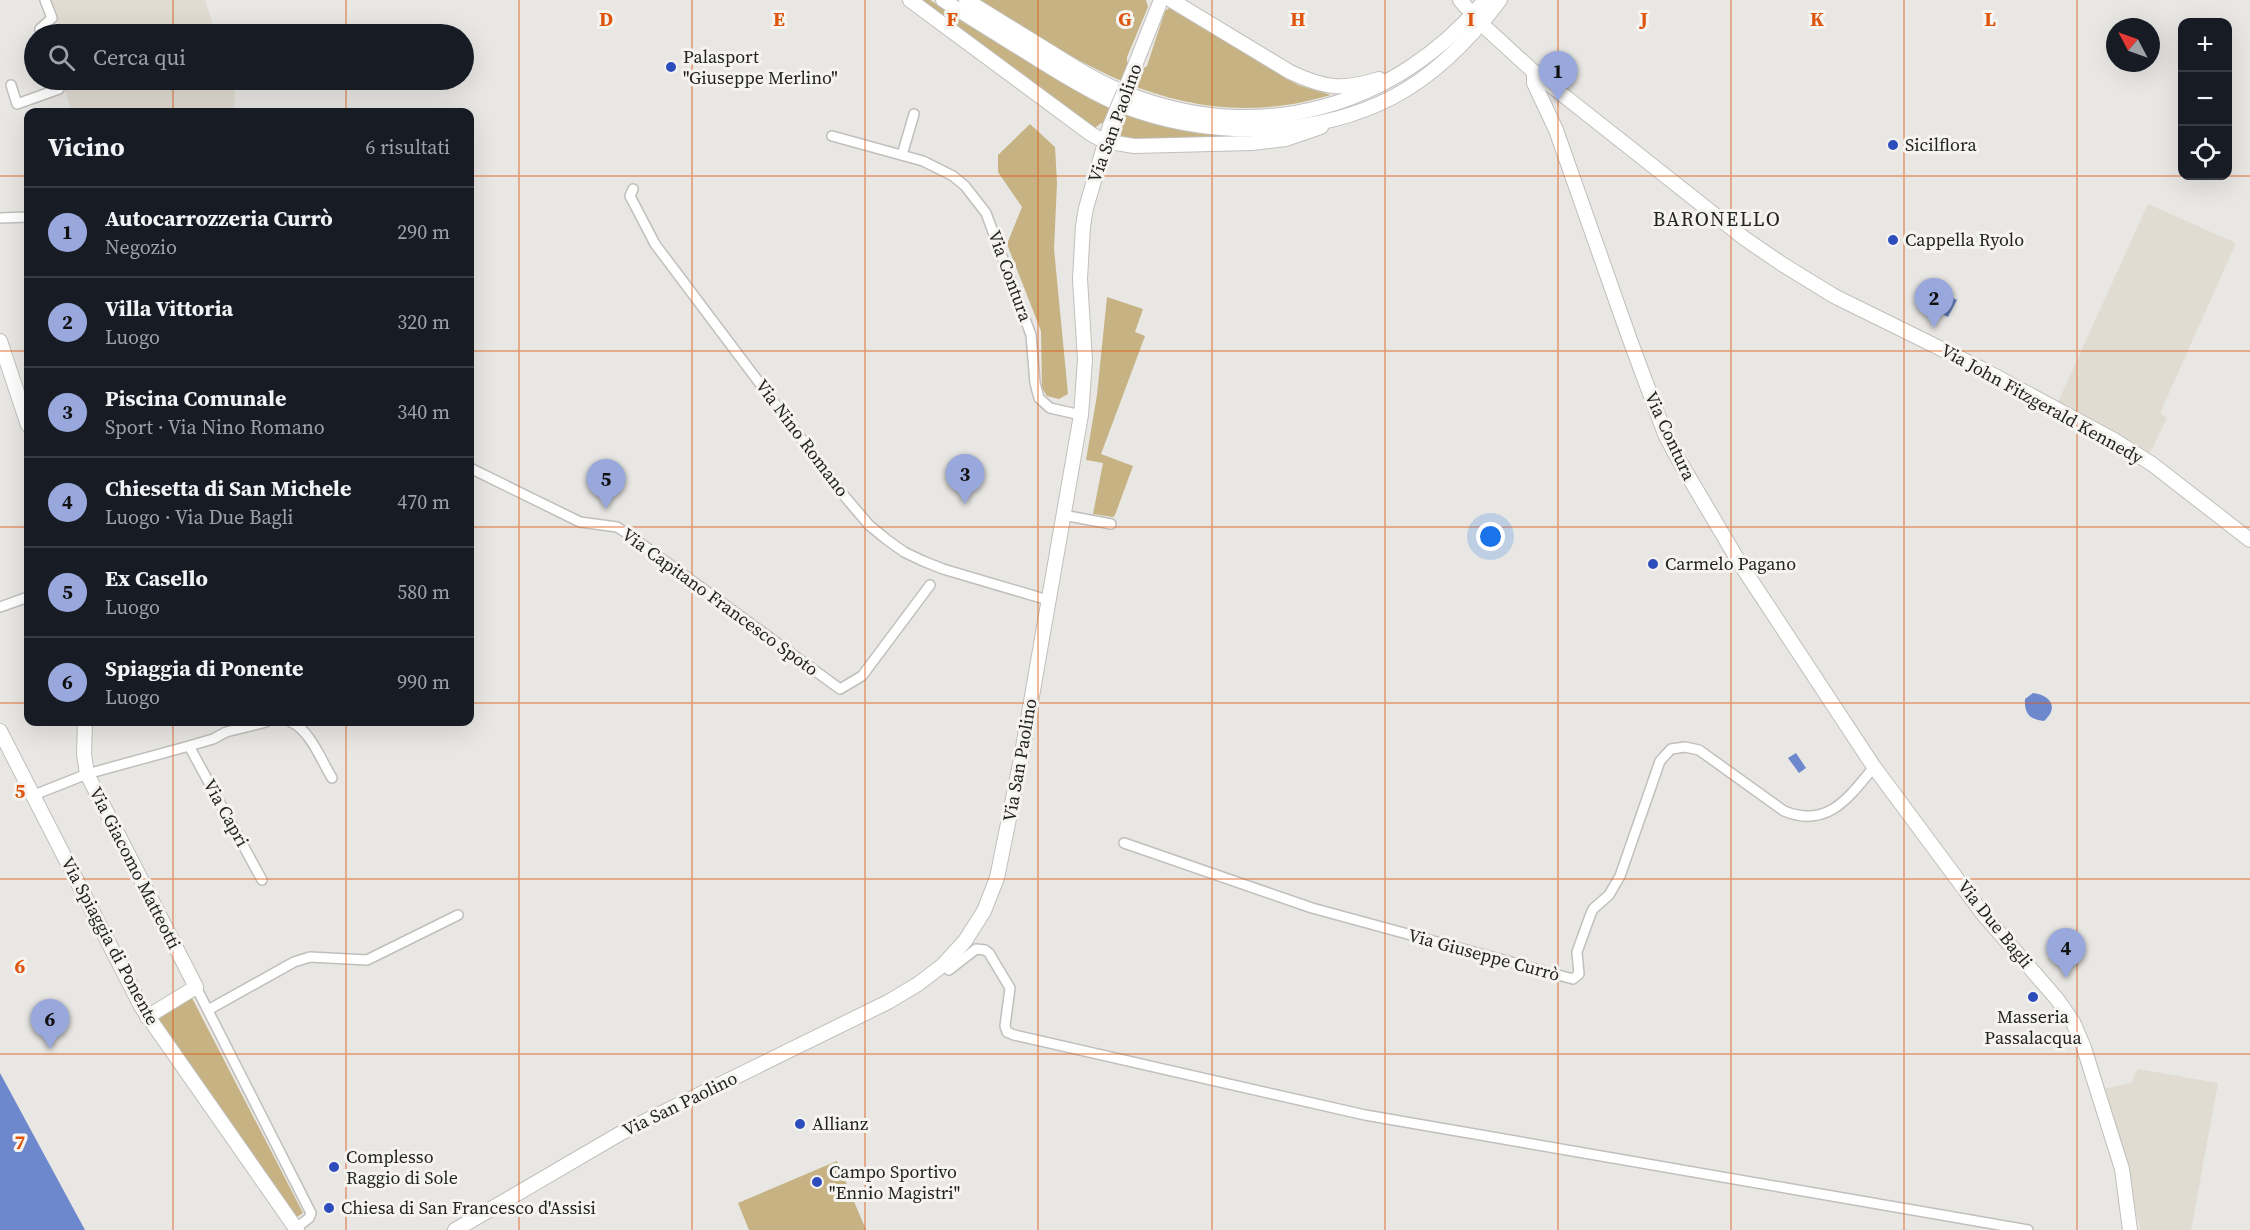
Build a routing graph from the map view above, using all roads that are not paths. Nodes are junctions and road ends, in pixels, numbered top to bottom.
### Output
1 (45, 0) edge
2 (910, 0) edge
3 (943, 0) edge
4 (966, 0) edge
5 (1161, 0) edge
6 (1171, 0) edge
7 (1485, 0) edge
8 (1500, 0) edge
9 (45, 24) edge
10 (1487, 29) dead end
11 (1412, 68) junction
12 (1534, 72) junction
13 (11, 85) dead end
14 (59, 90) edge
15 (1355, 113) junction
16 (915, 114) dead end
17 (832, 136) dead end
18 (1104, 141) junction
19 (902, 155) junction
20 (633, 189) dead end
21 (24, 217) edge
22 (0, 218) edge
23 (0, 341) edge
24 (5, 371) edge
25 (1081, 415) junction
26 (24, 416) edge
27 (474, 470) edge
28 (1063, 515) junction
29 (1111, 524) dead end
30 (2250, 540) edge
31 (930, 585) dead end
32 (24, 598) edge
33 (1048, 600) junction
34 (0, 607) edge
35 (85, 726) edge
36 (250, 726) edge
37 (299, 726) edge
38 (0, 731) edge
39 (189, 746) junction
40 (1874, 767) junction
41 (87, 774) junction
42 (332, 777) dead end
43 (34, 795) junction
44 (1124, 843) dead end
45 (262, 880) dead end
46 (458, 915) dead end
47 (942, 965) junction
48 (196, 987) junction
49 (208, 1010) junction
50 (147, 1017) junction
51 (297, 1229) edge
52 (455, 1230) edge
53 (2028, 1230) edge
54 (2130, 1230) edge

1 - 9 street
2 - 18 street
3 - 15 street
4 - 11 street
5 - 18 street, Via San Paolino, bridge
6 - 11 street
7 - 11 street
8 - 15 street
10 - 12 street
12 - 30 street, Via John Fitzgerald Kennedy
12 - 40 street, Via Contura
13 - 14 street
15 - 18 street
16 - 19 street
17 - 19 street, Via Contura
18 - 25 street, Via San Paolino
19 - 25 street, Via Contura
20 - 33 street, Via Nino Romano
21 - 22 street
23 - 24 street
24 - 26 street
25 - 28 street, Via San Paolino
27 - 31 street, Via Capitano Francesco Spoto
28 - 29 street
28 - 33 street, Via San Paolino
32 - 34 street
33 - 47 street, Via San Paolino
35 - 41 street, Via Giacomo Matteotti
36 - 39 street
37 - 42 street
38 - 43 street, Via Spiaggia di Ponente
39 - 41 street
39 - 45 street, Via Capri
40 - 44 street, Via Giuseppe Currò
40 - 54 street, Via Due Bagli
41 - 43 street
41 - 48 street, Via Giacomo Matteotti
43 - 50 street, Via Spiaggia di Ponente
46 - 49 street
47 - 52 street, Via San Paolino
47 - 53 street
48 - 49 street, Via Giacomo Matteotti
48 - 50 street
49 - 51 street, Via Giacomo Matteotti
50 - 51 street, Via Spiaggia di Ponente

